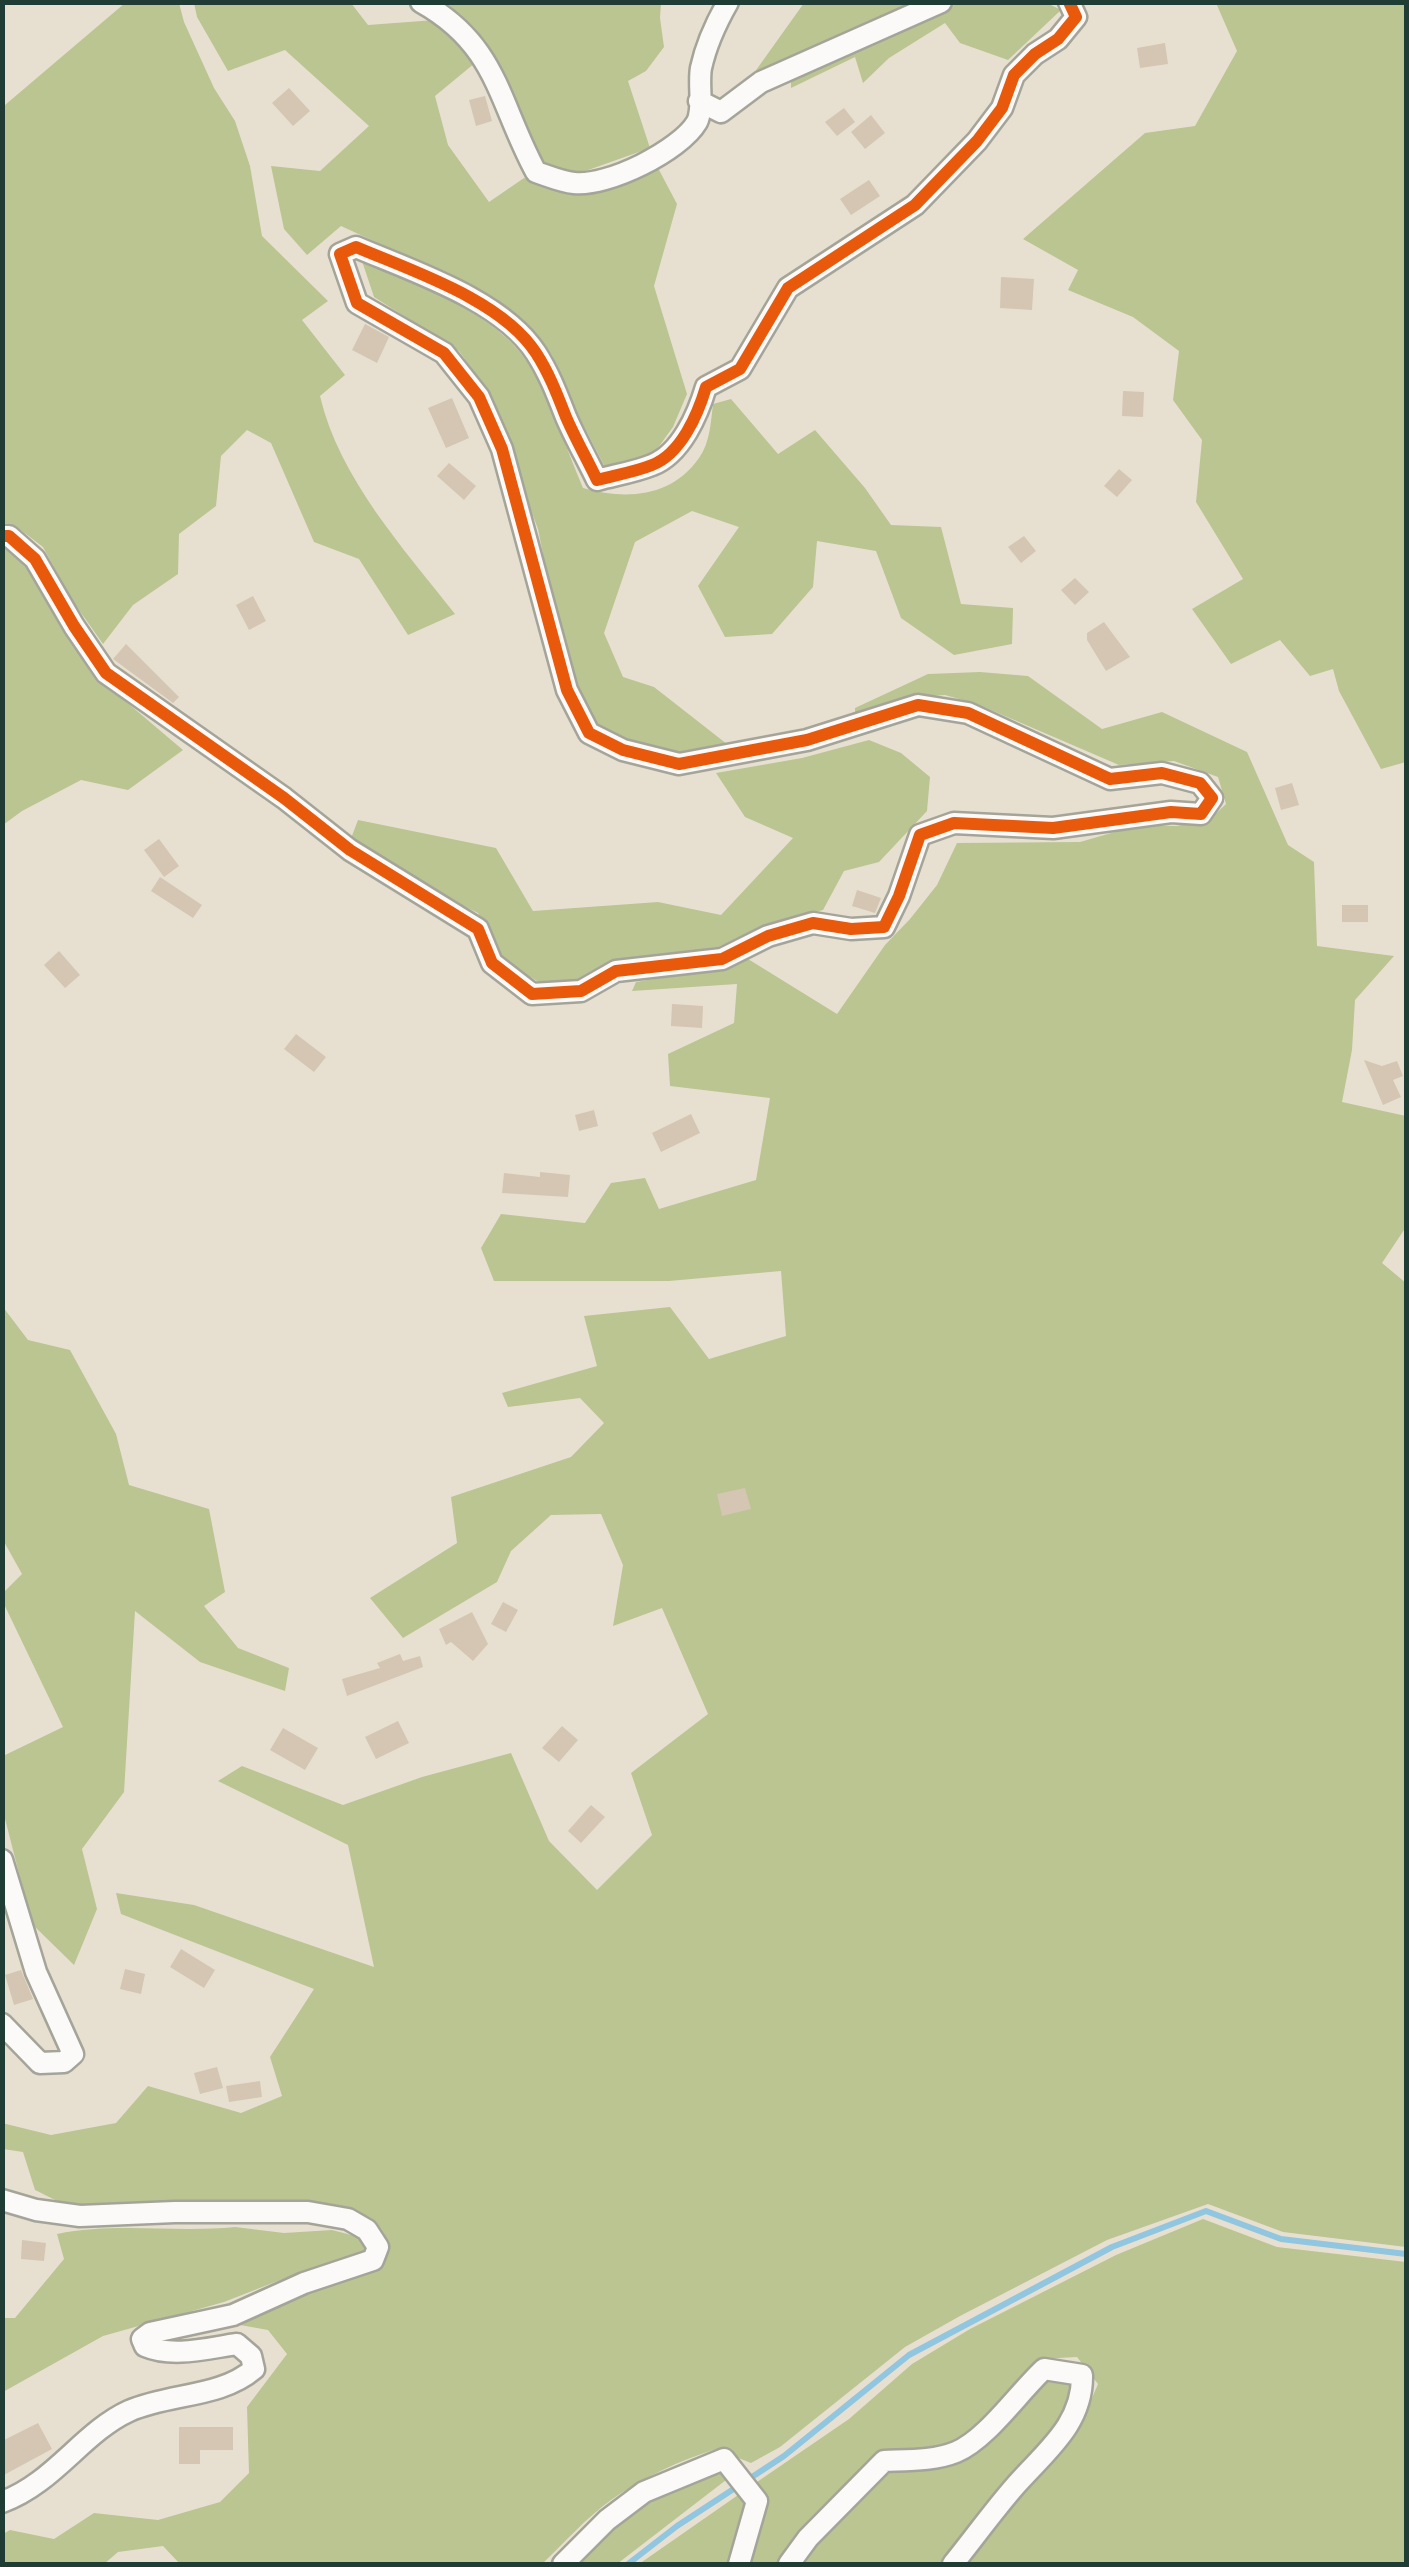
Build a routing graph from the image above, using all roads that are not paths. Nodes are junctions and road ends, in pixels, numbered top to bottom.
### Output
1 (421, 2) edge
2 (728, 2) edge
3 (941, 2) edge
4 (1070, 2) edge
5 (699, 101) junction
6 (2, 536) edge
7 (2, 1860) edge
8 (2, 2024) edge
9 (2, 2200) edge
10 (2, 2502) edge
11 (564, 2564) edge
12 (739, 2564) edge
13 (789, 2564) edge
14 (953, 2564) edge

1 - 5 street
2 - 5 street
3 - 5 street
4 - 6 street
7 - 8 street
9 - 10 street
11 - 12 street
13 - 14 street

